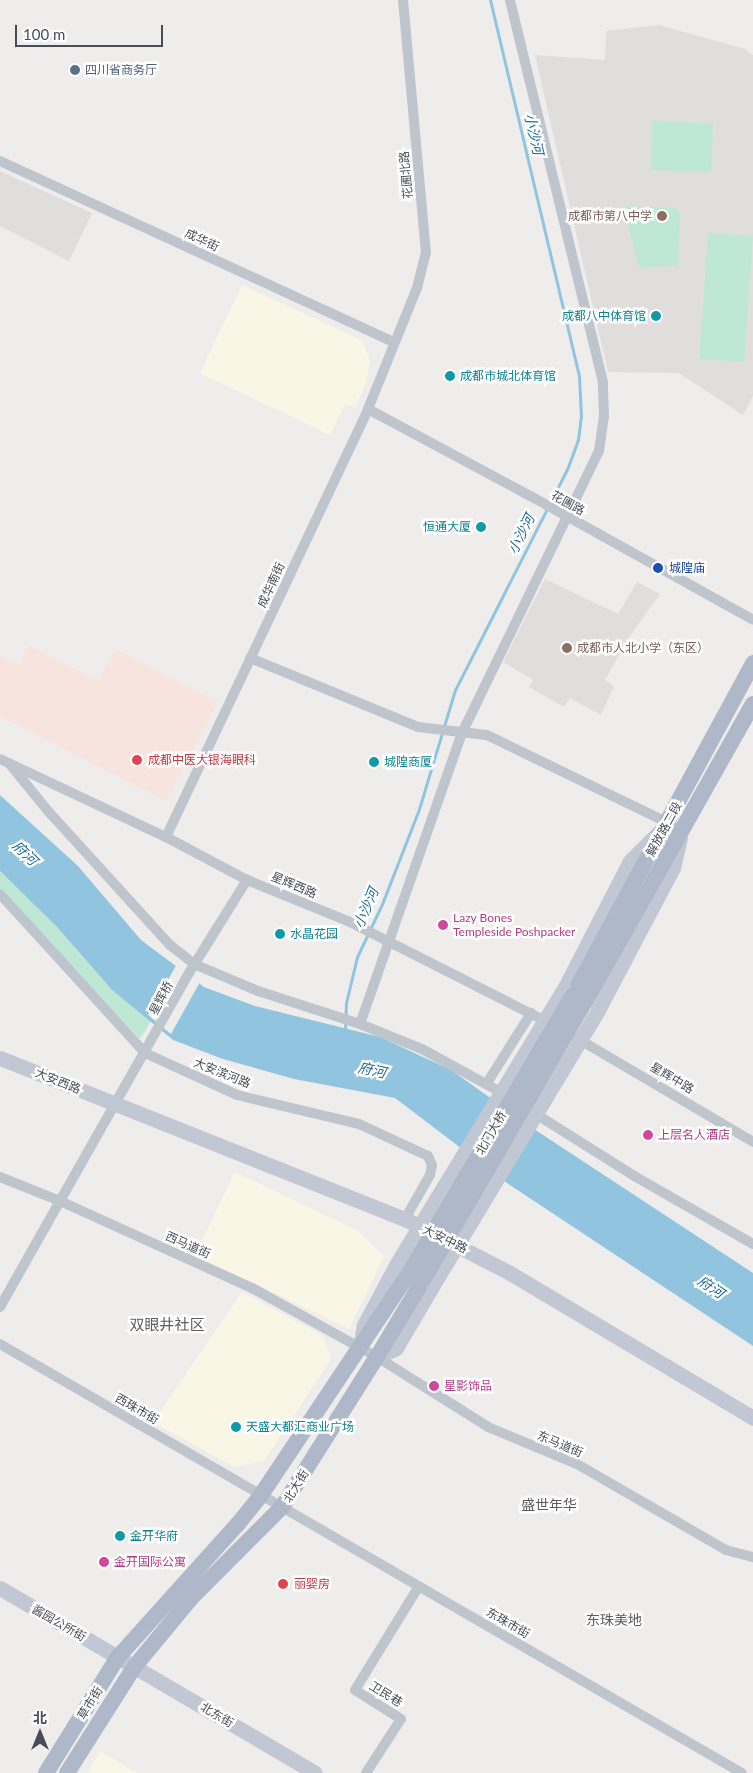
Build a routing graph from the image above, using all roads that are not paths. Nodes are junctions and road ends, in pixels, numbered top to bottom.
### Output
1 (403, 0) edge
2 (510, 0) edge
3 (0, 161) edge
4 (394, 342) junction
5 (368, 410) junction
6 (563, 514) junction
7 (753, 620) edge
8 (250, 658) junction
9 (753, 663) edge
10 (753, 704) edge
11 (458, 732) junction
12 (4, 761) edge
13 (668, 823) junction
14 (682, 832) junction
15 (166, 837) junction
16 (247, 880) junction
17 (0, 894) edge
18 (384, 939) junction
19 (192, 968) junction
20 (580, 999) junction
21 (531, 1013) junction
22 (356, 1023) junction
23 (576, 1038) joint
24 (145, 1053) junction
25 (0, 1058) edge
26 (487, 1083) junction
27 (116, 1104) junction
28 (753, 1142) edge
29 (0, 1177) edge
30 (60, 1201) junction
31 (405, 1219) junction
32 (753, 1244) edge
33 (416, 1276) junction
34 (0, 1307) edge
35 (0, 1344) edge
36 (360, 1347) junction
37 (378, 1357) junction
38 (753, 1418) edge
39 (260, 1495) junction
40 (282, 1507) junction
41 (753, 1557) edge
42 (419, 1586) junction
43 (0, 1588) edge
44 (118, 1658) junction
45 (135, 1666) junction
46 (46, 1773) edge
47 (67, 1773) edge
48 (315, 1773) edge
49 (366, 1773) edge
50 (742, 1773) edge

1 - 4 street, 花圃北路
2 - 6 street
3 - 4 street, 成华街
4 - 5 street, 成华南街
5 - 6 street, 花圃路
5 - 8 street, 成华南街
6 - 7 street, 花圃路
6 - 11 street
8 - 11 street
8 - 15 street, 成华南街
9 - 13 main road, 解放路二段
10 - 14 main road, 解放路二段
11 - 13 street
11 - 18 street
12 - 15 street, 星辉西路
12 - 19 street
13 - 14 street
13 - 20 main road, 解放路二段
14 - 20 main road, 解放路二段
15 - 16 street, 星辉西路
16 - 18 street, 星辉西路
16 - 19 street, 星辉桥
17 - 24 street, 大安滨河路
18 - 21 street, 星辉西路
18 - 22 street
19 - 22 street
19 - 24 street, 星辉桥
20 - 33 main road, 北门大桥, bridge
20 - 33 street, bridge
21 - 23 street, 星辉西路
21 - 26 street
22 - 26 street
23 - 28 street, 星辉中路
24 - 27 street, 星辉桥
24 - 31 street, 大安滨河路
25 - 27 street, 大安西路
26 - 32 street
27 - 30 street, 星辉桥
27 - 31 street, 大安中路
29 - 30 street, 西马道街
30 - 34 street, 星辉桥
30 - 36 street, 西马道街
31 - 38 street, 大安中路
33 - 36 main road, 北大街
33 - 37 main road, 北大街
35 - 39 street, 西珠市街
36 - 37 street, 东马道街
36 - 39 main road, 北大街
37 - 40 main road, 北大街
37 - 41 street, 东马道街
39 - 40 street, 东珠市街
39 - 44 main road, 北大街
40 - 42 street, 东珠市街
40 - 45 main road, 北大街
42 - 49 street, 卫民巷
42 - 50 street, 东珠市街
43 - 44 street, 酱园公所街
44 - 45 street, 北东街
44 - 46 main road, 草市街
45 - 47 main road, 草市街
45 - 48 street, 北东街

